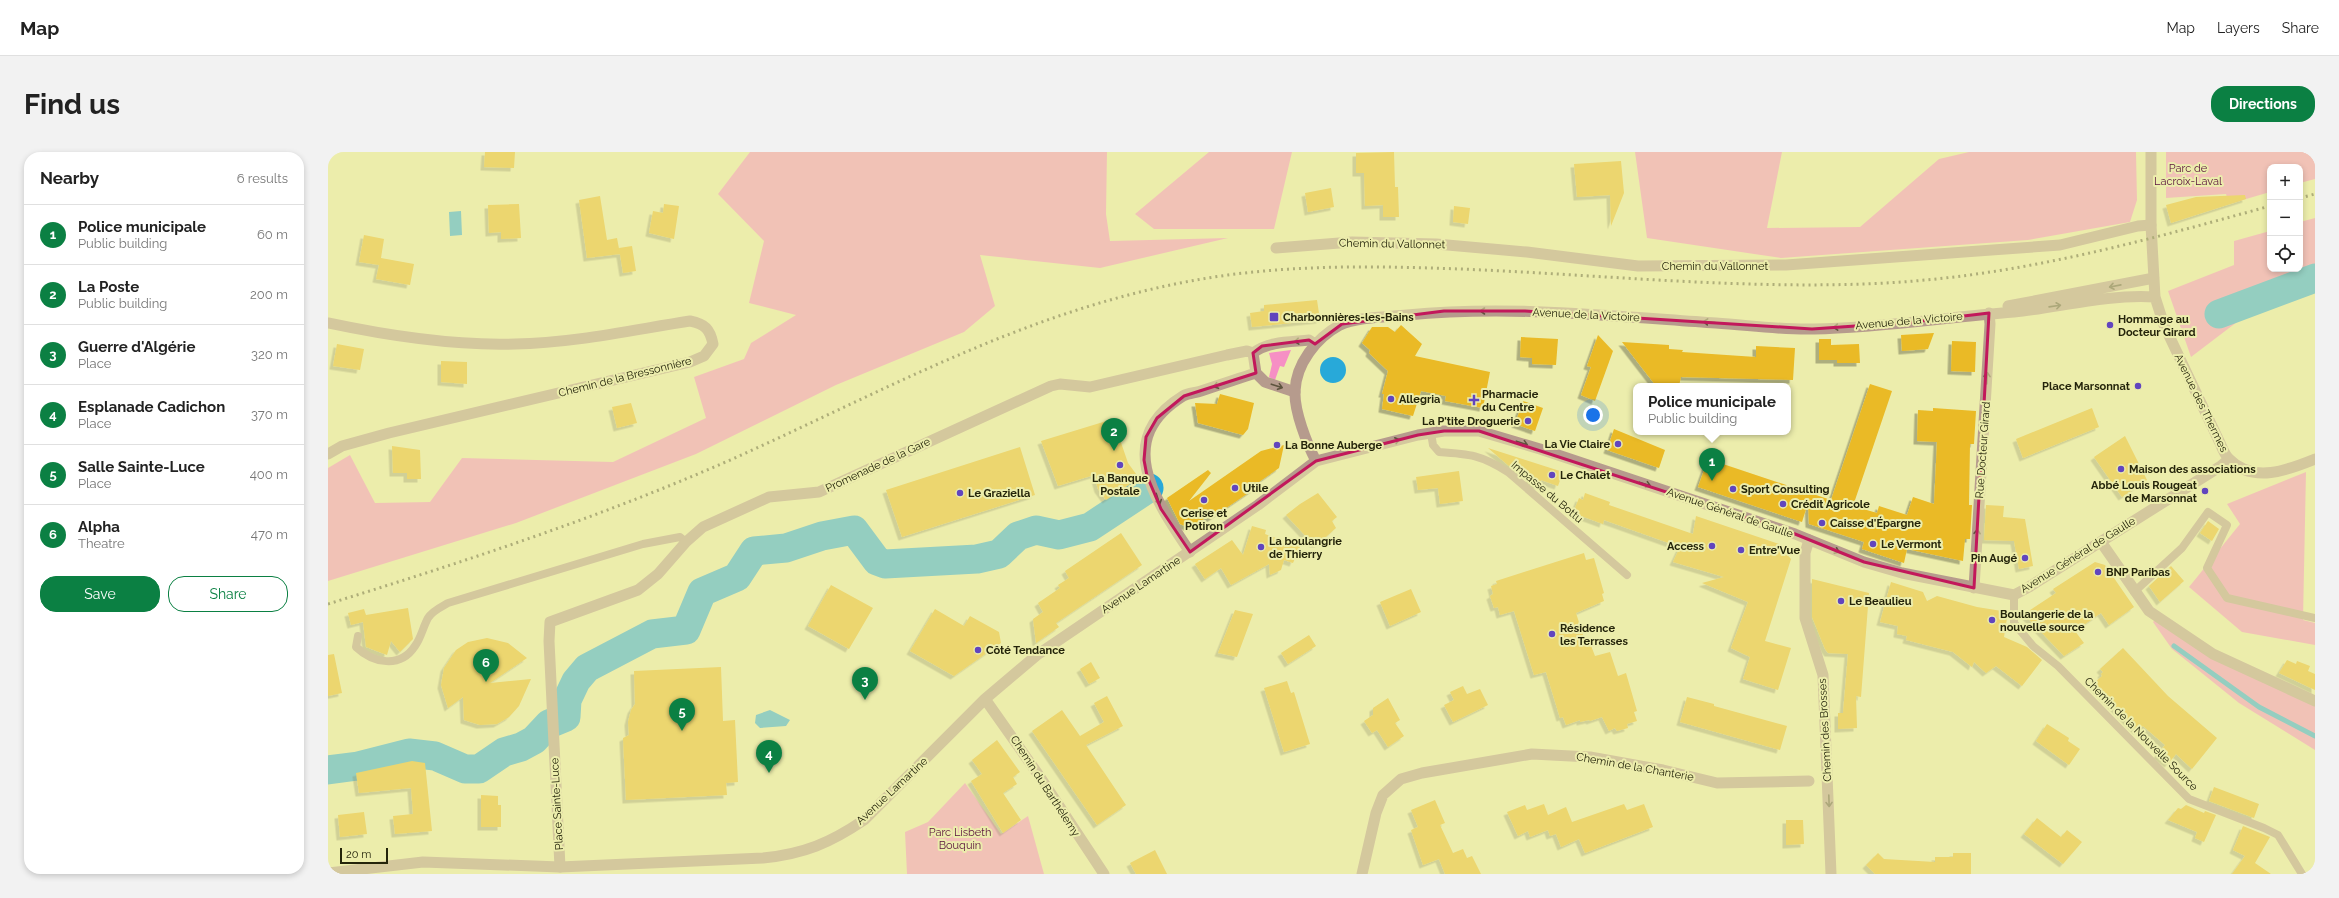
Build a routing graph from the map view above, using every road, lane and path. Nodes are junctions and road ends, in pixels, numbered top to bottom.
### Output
1 (2151, 152) edge
2 (2152, 225) junction
3 (1276, 248) dead end
4 (2154, 278) junction
5 (2155, 297) junction
6 (1989, 313) junction
7 (328, 323) edge
8 (1315, 344) junction
9 (1253, 353) junction
10 (1256, 373) junction
11 (1294, 392) junction
12 (1431, 433) junction
13 (328, 454) edge
14 (2229, 459) junction
15 (2315, 459) edge
16 (1316, 461) junction
17 (1809, 540) junction
18 (686, 542) junction
19 (2101, 542) junction
20 (1190, 552) junction
21 (1627, 574) dead end
22 (1974, 588) junction
23 (2134, 592) junction
24 (2014, 595) junction
25 (2315, 618) edge
26 (358, 636) dead end
27 (985, 699) junction
28 (2315, 701) edge
29 (554, 742) joint
30 (1809, 782) dead end
31 (560, 867) junction
32 (328, 873) edge
33 (1104, 874) edge
34 (1362, 874) edge
35 (1831, 874) edge
36 (2302, 874) edge

1 - 2 street, Avenue des Thermes
2 - 3 street, Chemin du Vallonnet
2 - 4 street, Avenue des Thermes
4 - 5 street, Avenue des Thermes
4 -> 6 street, Avenue de la Victoire
6 -> 5 street, Avenue de la Victoire
5 - 14 street, Avenue des Thermes
6 -> 8 street, Avenue de la Victoire
22 -> 6 street, Rue Docteur Girard
7 - 13 street, Chemin de la Bressonnière
8 -> 9 street
8 - 11 street, Avenue de la Victoire
9 - 10 street
9 - 18 street, Promenade de la Gare
10 -> 11 street
10 -> 20 street
11 - 16 street, Avenue de la Victoire
16 -> 12 street, Avenue Général de Gaulle
12 -> 17 street, Avenue Général de Gaulle
12 - 21 lane, Impasse du Bottu
14 - 15 street
14 - 19 street, Avenue Général de Gaulle
16 - 20 street, Avenue Lamartine
17 -> 22 street, Avenue Général de Gaulle
17 -> 35 street, Chemin des Brosses
18 - 26 lane
18 - 29 street, Promenade de la Gare
19 - 23 street
19 - 24 street, Avenue Général de Gaulle
20 - 27 street, Avenue Lamartine
22 - 24 street, Avenue Général de Gaulle
23 - 25 lane
23 - 28 street
24 - 36 lane, Chemin de la Nouvelle Source
27 - 31 street, Avenue Lamartine
27 - 33 street, Chemin du Barthélemy
29 - 31 street, Place Sainte-Luce
30 - 34 street, Chemin de la Chanterie
31 - 32 street, Avenue Lamartine

